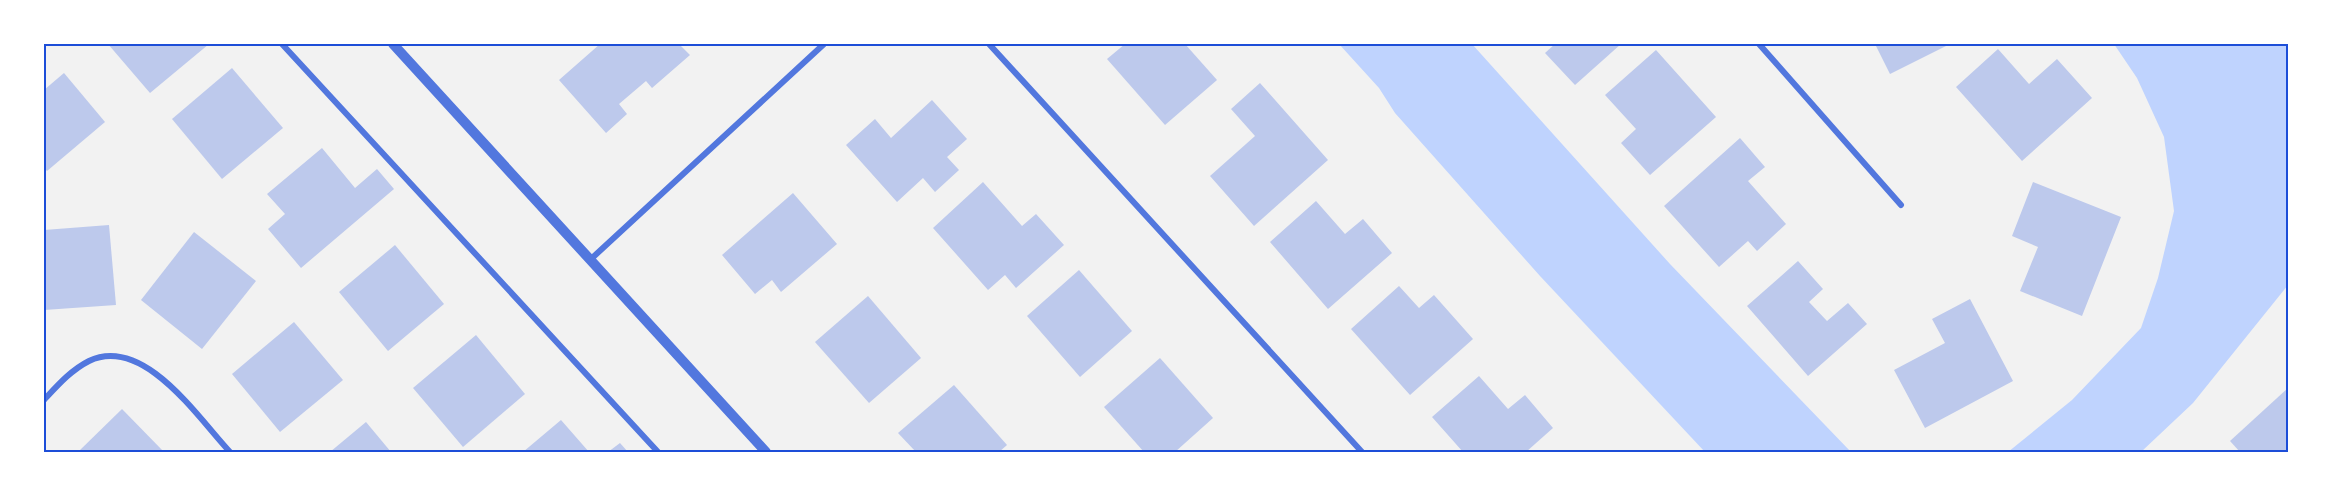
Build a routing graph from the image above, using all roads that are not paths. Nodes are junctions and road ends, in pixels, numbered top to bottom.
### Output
1 (282, 44) edge
2 (393, 44) edge
3 (824, 44) edge
4 (989, 44) edge
5 (1759, 44) edge
6 (1901, 205) dead end
7 (591, 259) junction
8 (44, 400) edge
9 (230, 453) edge
10 (658, 453) edge
11 (766, 453) edge
12 (1362, 453) edge

1 - 10 street
2 - 7 street
3 - 7 street
4 - 12 street
5 - 6 street
7 - 11 street
8 - 9 street

